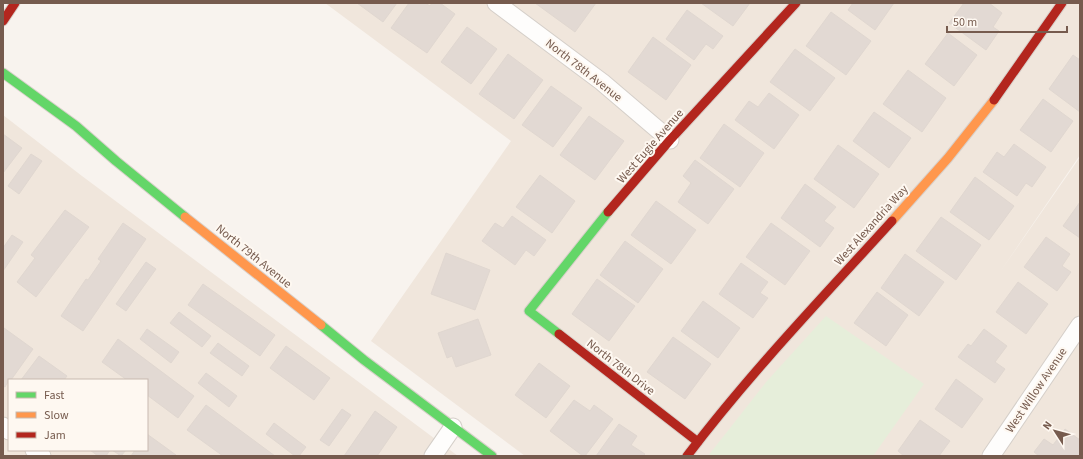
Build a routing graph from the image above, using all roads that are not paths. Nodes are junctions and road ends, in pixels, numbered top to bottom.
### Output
1 (16, 3) edge
2 (496, 3) edge
3 (796, 3) edge
4 (1062, 3) edge
5 (3, 21) edge
6 (3, 72) edge
7 (670, 140) junction
8 (529, 311) joint
9 (1080, 325) edge
10 (453, 427) junction
11 (698, 442) junction
12 (433, 456) edge
13 (492, 456) edge
14 (687, 456) edge
15 (991, 456) edge

1 - 5 street
2 - 7 street, North 78th Avenue
3 - 7 street, West Eugie Avenue
4 - 11 street, West Alexandria Way
6 - 10 street, North 79th Avenue
7 - 8 street, West Eugie Avenue
8 - 11 street, North 78th Drive
9 - 15 street, West Willow Avenue
10 - 12 street
10 - 13 street, North 79th Avenue
11 - 14 street, West Alexandria Way

